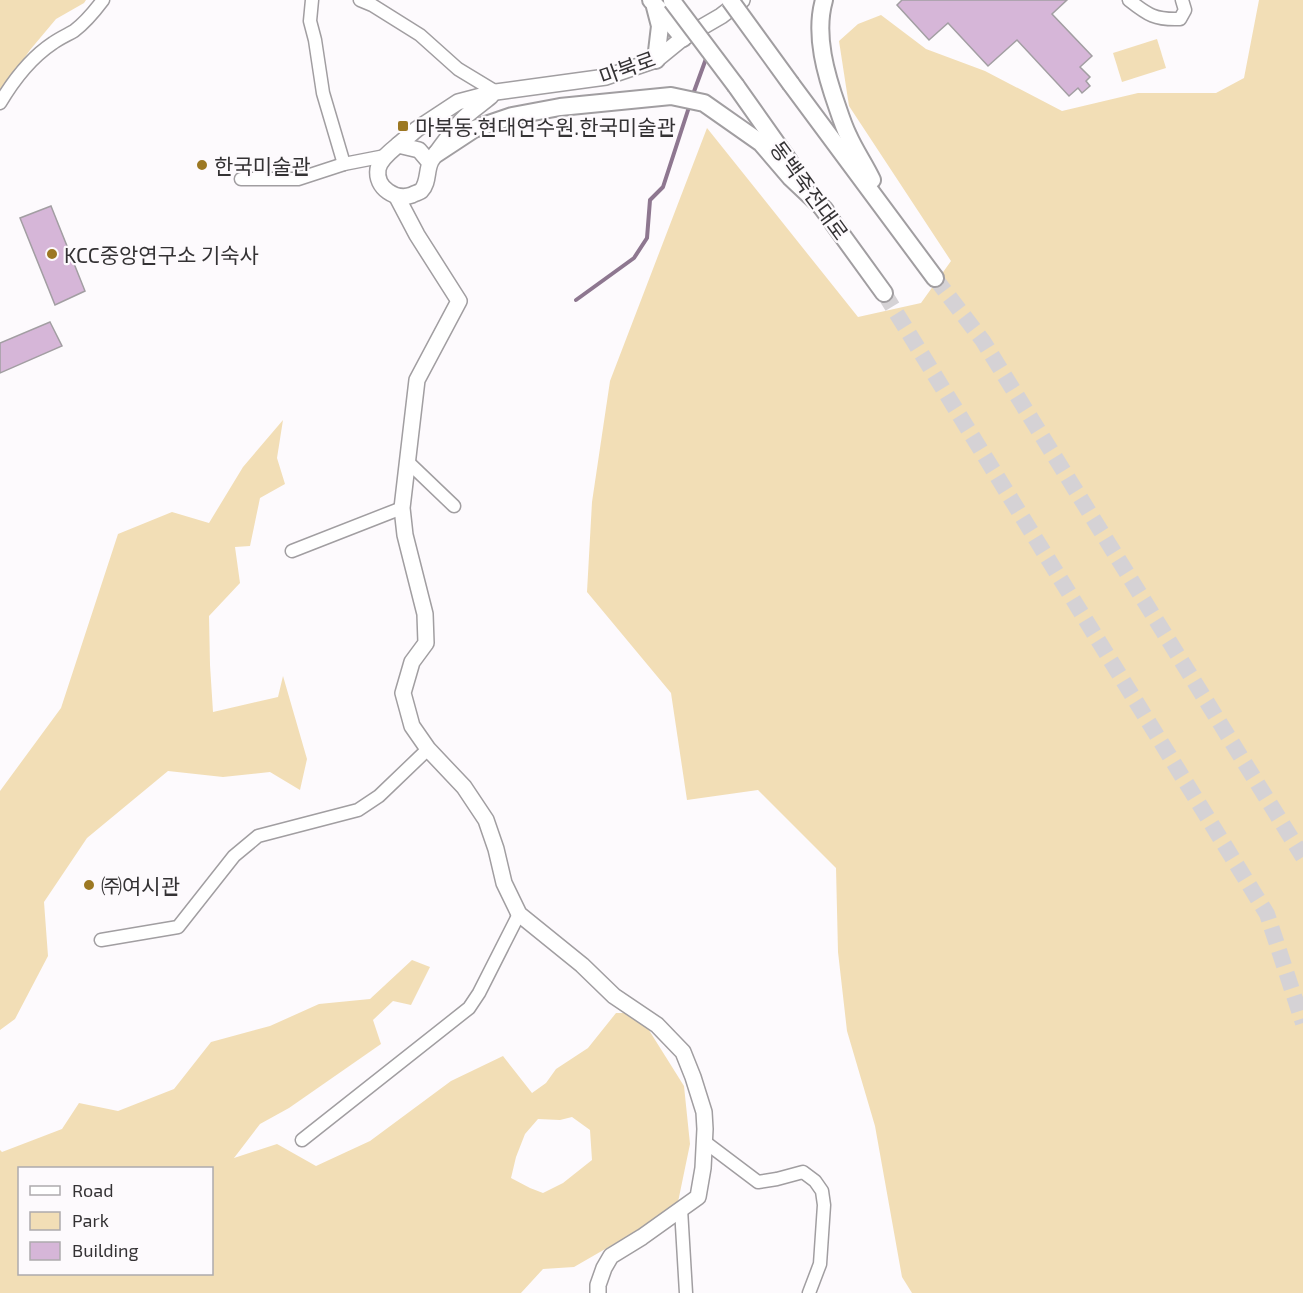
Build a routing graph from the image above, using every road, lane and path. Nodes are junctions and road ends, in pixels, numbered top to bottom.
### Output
1 (103, 0) edge
2 (312, 0) edge
3 (360, 0) edge
4 (730, 0) edge
5 (742, 0) edge
6 (824, 0) edge
7 (1130, 0) edge
8 (1182, 0) edge
9 (672, 1) edge
10 (652, 2) edge
11 (683, 38) junction
12 (656, 60) junction
13 (496, 92) junction
14 (0, 103) edge
15 (398, 144) junction
16 (385, 156) junction
17 (433, 159) junction
18 (344, 164) junction
19 (241, 179) dead end
20 (397, 197) junction
21 (825, 210) junction
22 (888, 217) junction
23 (935, 278) tunnel mouth
24 (884, 293) tunnel mouth
25 (408, 462) junction
26 (454, 506) dead end
27 (402, 508) junction
28 (292, 551) dead end
29 (428, 749) junction
30 (519, 914) junction
31 (101, 940) dead end
32 (302, 1140) dead end
33 (705, 1142) junction
34 (681, 1209) junction
35 (598, 1293) edge
36 (686, 1293) edge
37 (809, 1293) edge

1 - 14 street
2 - 18 street
3 - 13 street
4 - 22 main road, bridge
5 - 11 street, 마북로
6 - 22 main road
7 - 8 street
9 - 21 main road, 동백죽전대로, bridge
10 - 11 main road
10 - 12 main road
11 - 12 street, 마북로
12 - 13 street, 마북로
13 - 15 street, 마북로
13 - 17 street
15 - 16 street
15 - 17 street
16 - 18 street
16 - 20 street
17 - 20 street
17 - 21 main road
18 - 19 street
20 - 25 street
21 - 24 main road, 동백죽전대로
22 - 23 main road
25 - 26 street
25 - 27 street
27 - 28 street
27 - 29 street
29 - 30 street
29 - 31 street
30 - 32 street
30 - 33 street
33 - 34 street
33 - 37 street
34 - 35 street
34 - 36 street

